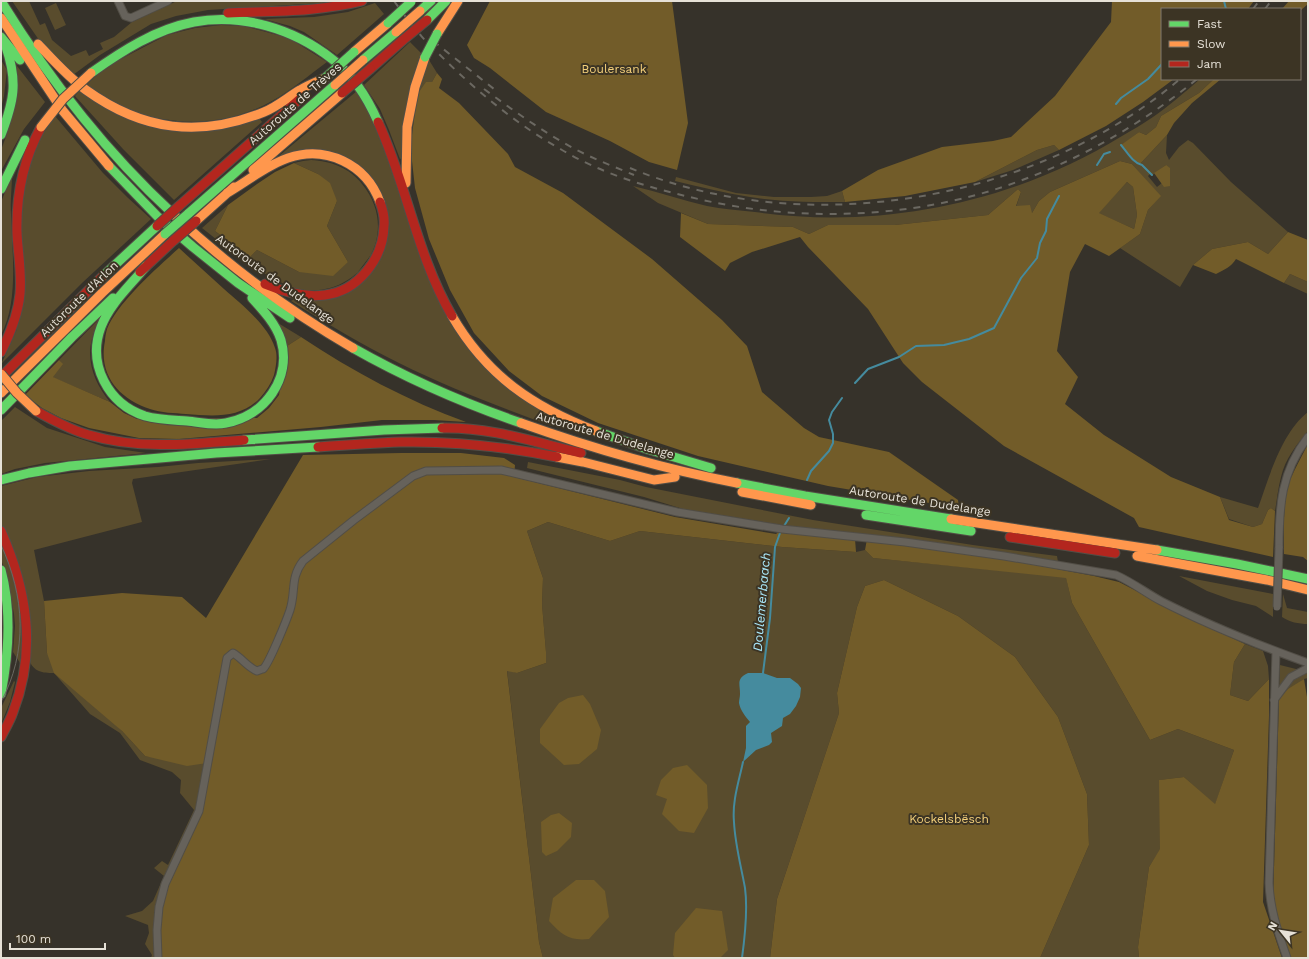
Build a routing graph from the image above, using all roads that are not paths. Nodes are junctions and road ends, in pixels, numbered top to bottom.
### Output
1 (118, 1) edge
2 (168, 1) edge
3 (362, 1) edge
4 (431, 1) edge
5 (446, 1) edge
6 (458, 1) edge
7 (2, 2) edge
8 (412, 2) edge
9 (1, 18) edge
10 (3, 40) edge
11 (89, 71) junction
12 (325, 78) junction
13 (63, 111) junction
14 (39, 125) junction
15 (1, 135) edge
16 (1, 189) edge
17 (227, 192) junction
18 (404, 193) junction
19 (167, 217) joint
20 (175, 225) joint
21 (146, 266) junction
22 (246, 276) junction
23 (238, 283) junction
24 (1, 352) edge
25 (1, 374) edge
26 (1, 377) edge
27 (1, 393) edge
28 (1, 410) edge
29 (1308, 437) edge
30 (599, 457) junction
31 (675, 478) junction
32 (1, 480) edge
33 (763, 487) junction
34 (1, 531) edge
35 (1, 570) edge
36 (1308, 579) edge
37 (1308, 590) edge
38 (1277, 607) dead end
39 (1276, 651) junction
40 (1308, 663) edge
41 (1308, 668) edge
42 (1, 694) edge
43 (1274, 700) junction
44 (1, 737) edge
45 (158, 958) edge
46 (1287, 958) edge

1 - 2 street
3 - 11 main road
4 - 20 main road, Autoroute de Trèves, bridge
5 - 17 main road, bridge
6 - 18 main road, bridge
7 - 12 main road
7 - 22 main road, Autoroute de Dudelange
8 - 12 main road, Autoroute de Trèves, bridge
9 - 13 main road, Autoroute de Dudelange
10 - 13 main road
10 - 15 main road
11 - 14 main road
11 - 18 main road
12 - 19 main road, Autoroute de Trèves, bridge
13 - 23 main road, Autoroute de Dudelange
14 - 16 main road
14 - 24 main road
17 - 21 main road, bridge
17 - 22 main road
18 - 33 main road
19 - 26 main road, Autoroute d'Arlon, bridge
20 - 27 main road, Autoroute d'Arlon, bridge
21 - 23 main road
21 - 28 main road
22 - 33 main road, Autoroute de Dudelange
23 - 30 main road, Autoroute de Dudelange
25 - 30 main road, bridge
29 - 38 street, bridge
30 - 31 main road, Autoroute de Dudelange
31 - 32 main road
31 - 37 main road, Autoroute de Dudelange
33 - 36 main road, Autoroute de Dudelange
34 - 44 main road
35 - 42 main road
39 - 40 street
39 - 43 street
39 - 45 street
41 - 43 street
43 - 46 street

